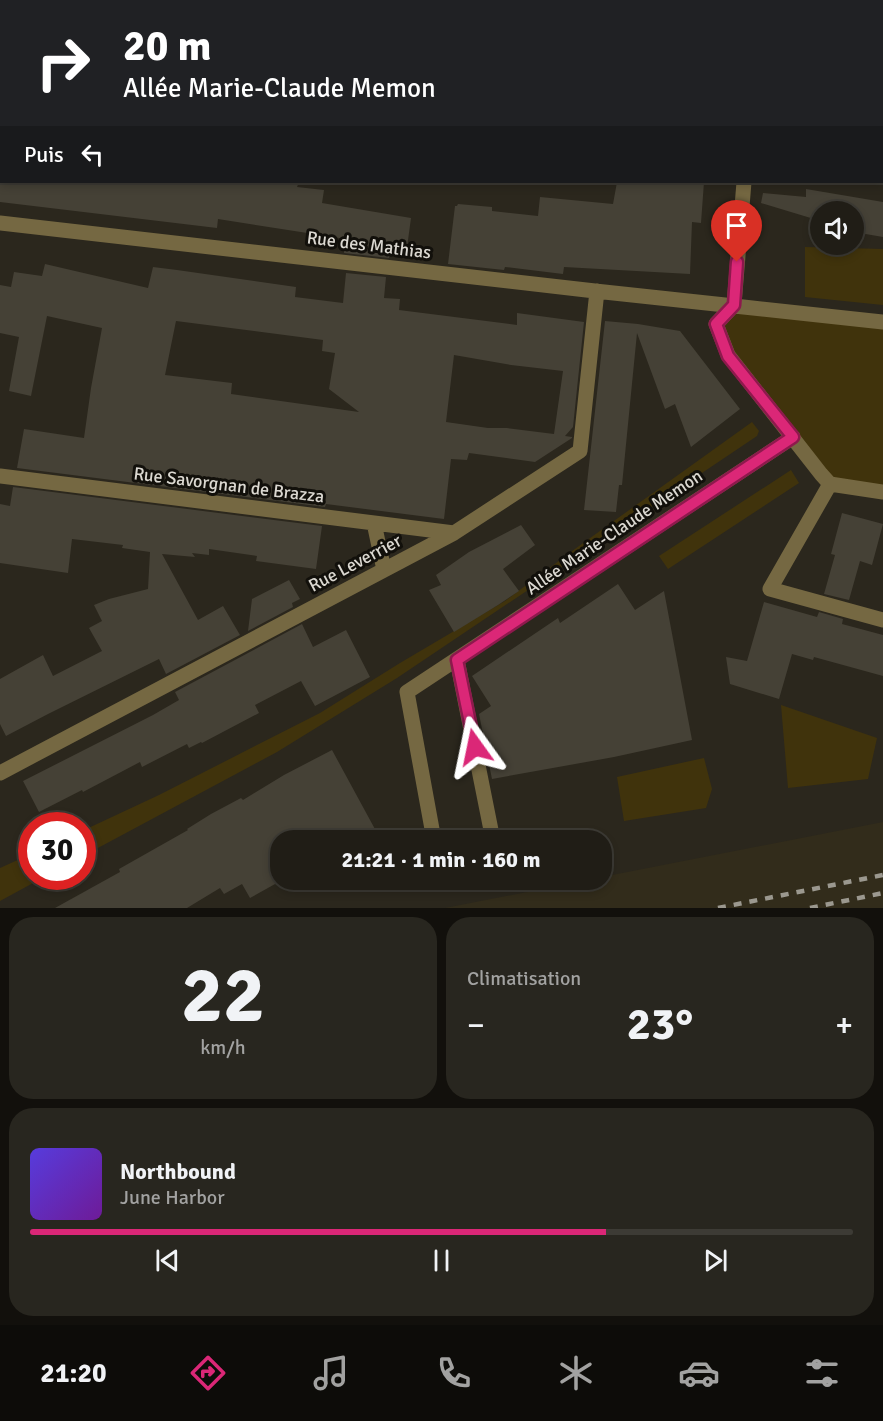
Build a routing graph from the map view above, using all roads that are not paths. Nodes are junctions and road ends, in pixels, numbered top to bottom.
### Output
1 (744, 183) edge
2 (0, 223) edge
3 (597, 291) junction
4 (734, 305) junction
5 (883, 322) edge
6 (793, 437) junction
7 (0, 476) edge
8 (830, 484) junction
9 (883, 492) edge
10 (375, 523) junction
11 (454, 533) junction
12 (384, 570) junction
13 (883, 620) edge
14 (457, 660) junction
15 (0, 773) edge
16 (432, 830) edge
17 (491, 830) edge

1 - 4 street
2 - 3 street, Rue des Mathias
3 - 4 street, Rue des Mathias
3 - 11 street, Rue Leverrier
4 - 5 street, Rue des Mathias
4 - 6 street
6 - 8 street
6 - 14 street, Allée Marie-Claude Memon
7 - 10 street, Rue Savorgnan de Brazza
8 - 9 street
8 - 13 street
10 - 11 street, Rue Savorgnan de Brazza
10 - 12 street
11 - 12 street, Rue Leverrier
12 - 15 street, Rue Leverrier
14 - 16 street, Allée Marie-Claude Memon
14 - 17 street

